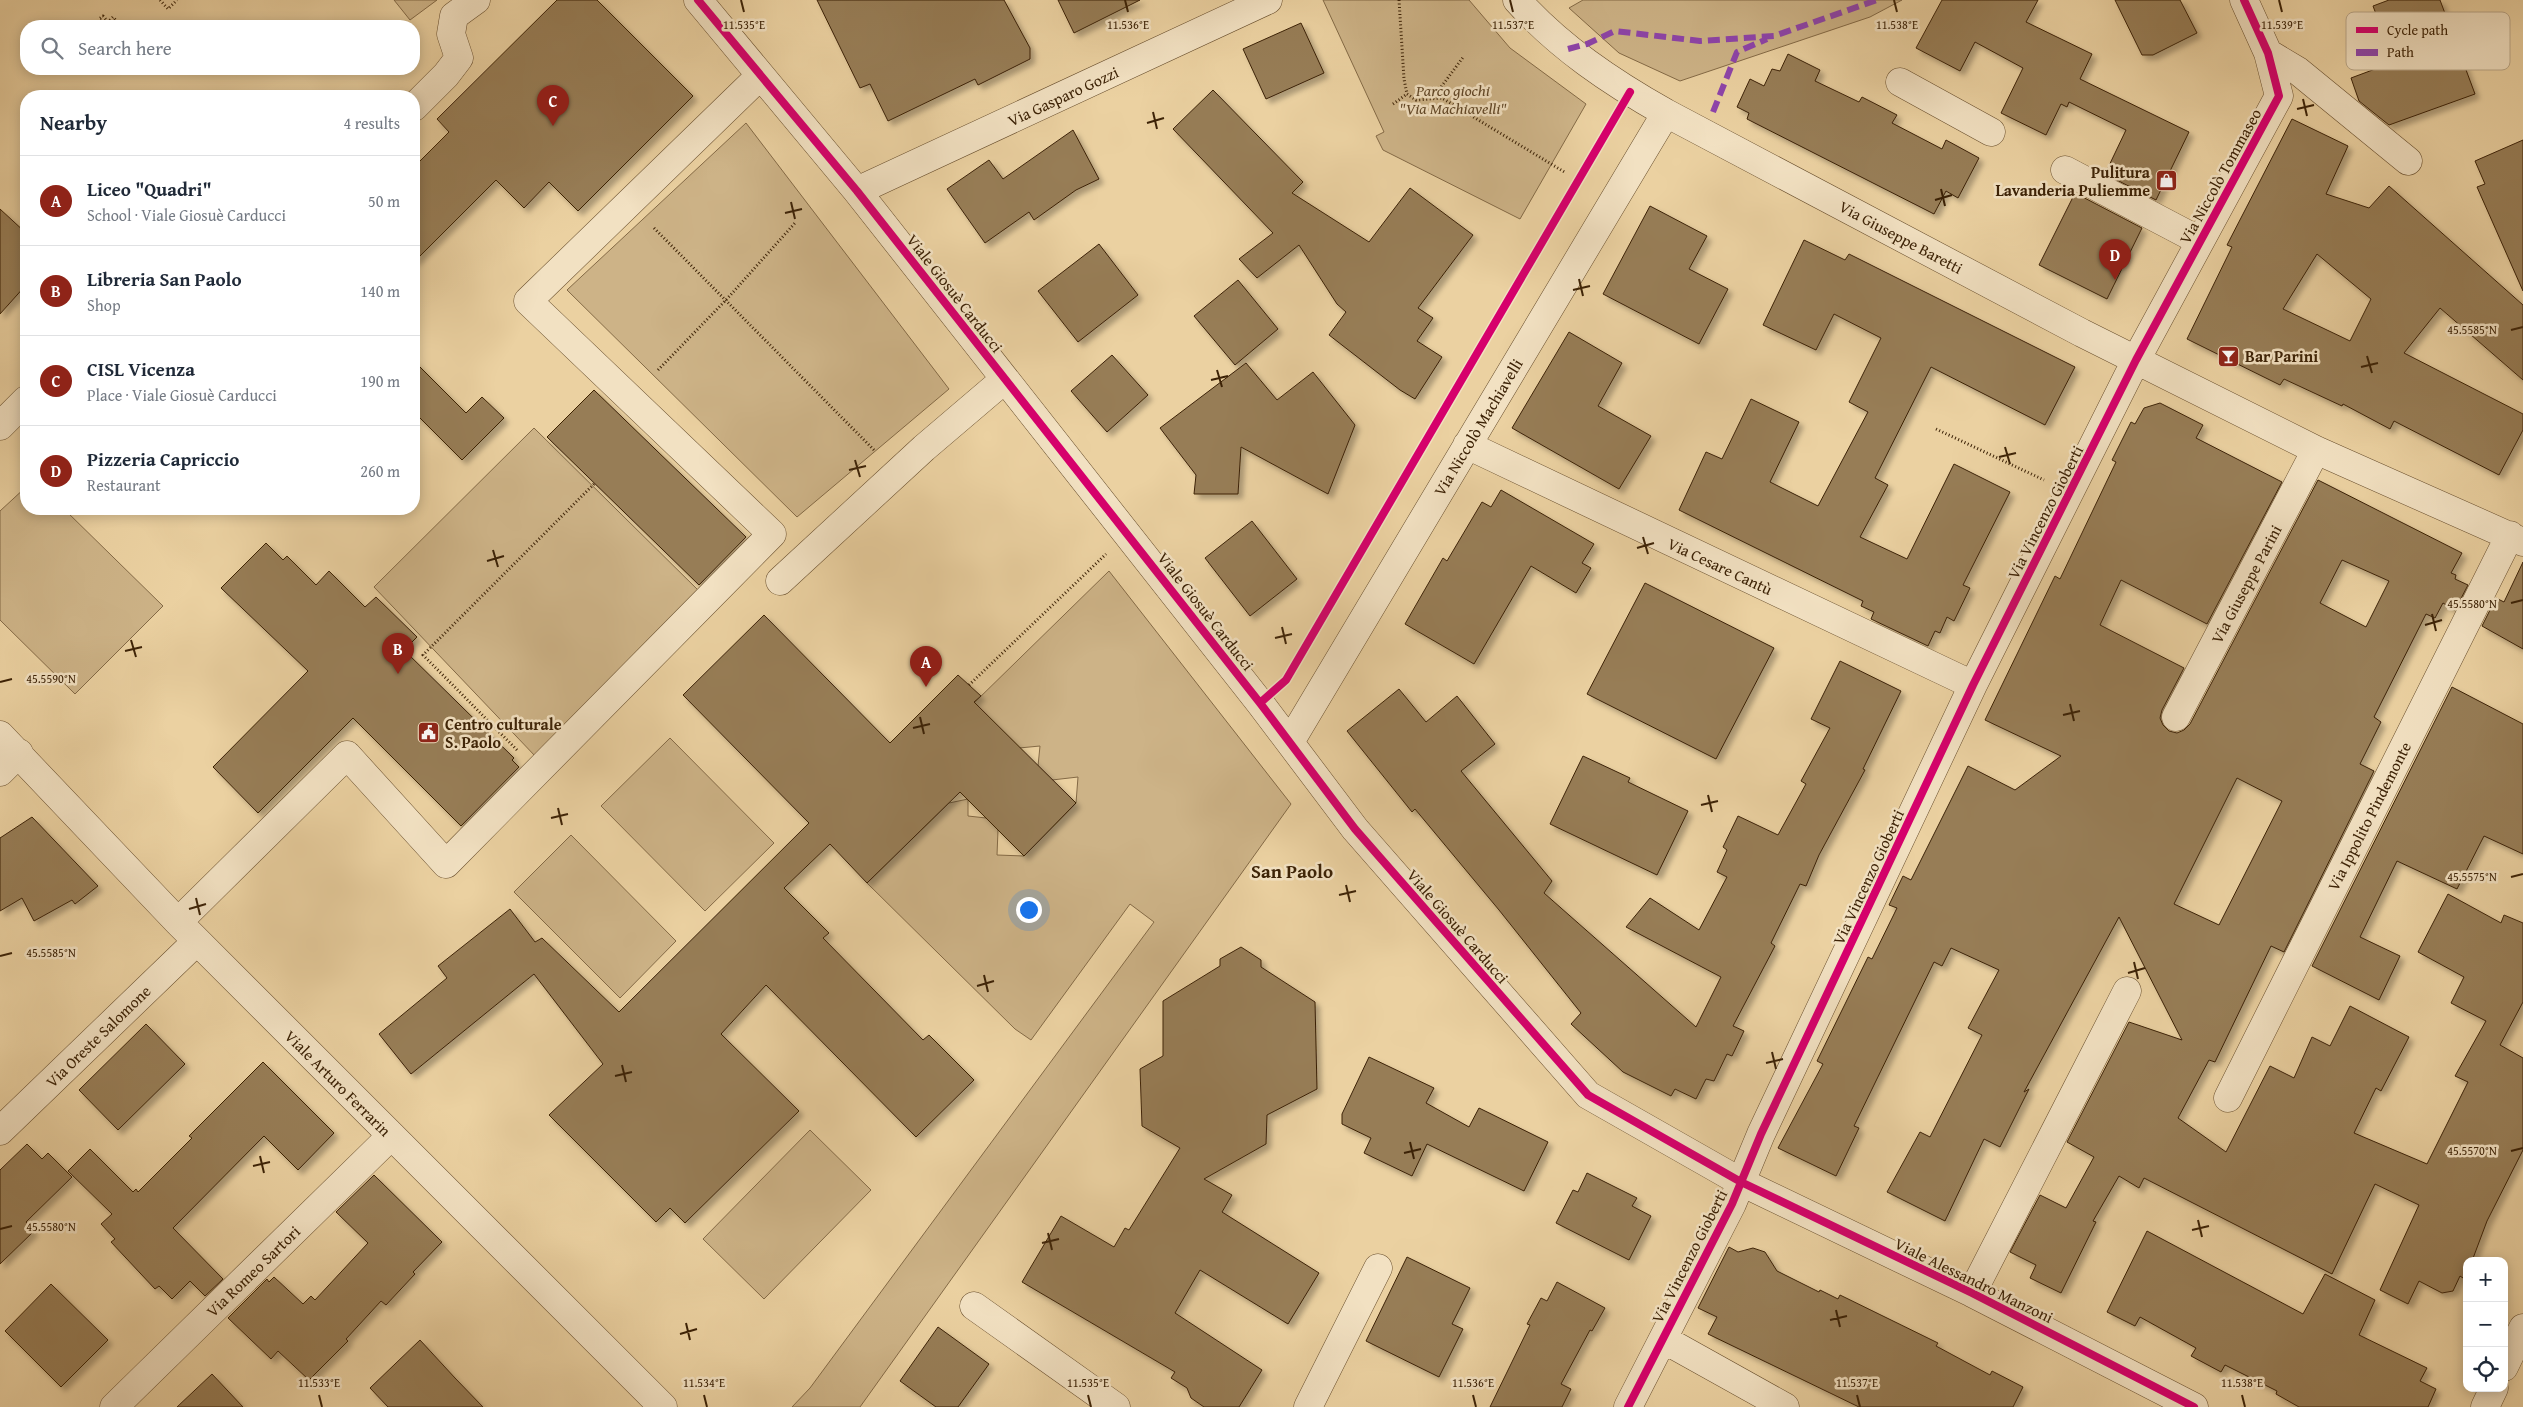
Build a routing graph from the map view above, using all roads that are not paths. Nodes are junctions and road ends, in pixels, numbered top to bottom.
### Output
1 (476, 0) edge
2 (698, 0) edge
3 (1268, 0) edge
4 (1516, 0) edge
5 (2244, 0) edge
6 (2268, 53) junction
7 (760, 76) junction
8 (1900, 82) dead end
9 (420, 101) edge
10 (1666, 113) junction
11 (1991, 132) dead end
12 (2408, 160) dead end
13 (2065, 170) dead end
14 (857, 191) junction
15 (2200, 241) junction
16 (2136, 360) junction
17 (1005, 379) junction
18 (20, 406) edge
19 (0, 426) edge
20 (1467, 445) junction
21 (2316, 450) junction
22 (2516, 538) edge
23 (780, 581) dead end
24 (1974, 685) junction
25 (2176, 718) dead end
26 (1290, 742) junction
27 (6, 754) edge
28 (188, 931) junction
29 (2127, 991) dead end
30 (2228, 1098) dead end
31 (0, 1131) edge
32 (391, 1136) junction
33 (1741, 1182) junction
34 (1378, 1268) dead end
35 (1972, 1293) junction
36 (974, 1306) dead end
37 (2523, 1328) edge
38 (1663, 1339) junction
39 (2508, 1359) edge
40 (2492, 1392) edge
41 (114, 1407) edge
42 (663, 1407) edge
43 (1116, 1407) edge
44 (1308, 1407) edge
45 (1628, 1407) edge
46 (1784, 1407) edge
47 (2194, 1407) edge
48 (2485, 1407) edge

1 - 9 street
2 - 7 street, Viale Giosuè Carducci
3 - 14 street, Via Gasparo Gozzi
4 - 10 street, Via Giuseppe Baretti
5 - 6 street, Via Niccolò Tommaseo
6 - 12 street
6 - 15 street, Via Niccolò Tommaseo
7 - 14 street, Viale Giosuè Carducci
7 - 28 street, Via Oreste Salomone
8 - 11 street
10 - 16 street, Via Giuseppe Baretti
10 - 20 street, Via Niccolò Machiavelli
13 - 15 street
14 - 17 street, Viale Giosuè Carducci
15 - 16 street, Via Niccolò Tommaseo
16 - 21 street
16 - 24 street, Via Vincenzo Gioberti
17 - 23 street
17 - 26 street, Viale Giosuè Carducci
18 - 19 street
20 - 24 street, Via Cesare Cantù
20 - 26 street, Via Niccolò Machiavelli
21 - 22 street
21 - 25 street, Via Giuseppe Parini
22 - 30 street, Via Ippolito Pindemonte
24 - 33 street, Via Vincenzo Gioberti
26 - 33 street, Viale Giosuè Carducci
27 - 28 street, Viale Arturo Ferrarin
28 - 31 street, Via Oreste Salomone
28 - 32 street, Viale Arturo Ferrarin
29 - 35 street, Viale Alessandro Manzoni
32 - 41 street, Via Romeo Sartori
32 - 42 street, Viale Arturo Ferrarin
33 - 35 street, Viale Alessandro Manzoni
33 - 38 street, Via Vincenzo Gioberti
34 - 44 street
35 - 47 street, Viale Alessandro Manzoni
36 - 43 street
37 - 39 street
38 - 45 street, Via Vincenzo Gioberti
38 - 46 street
40 - 48 street

